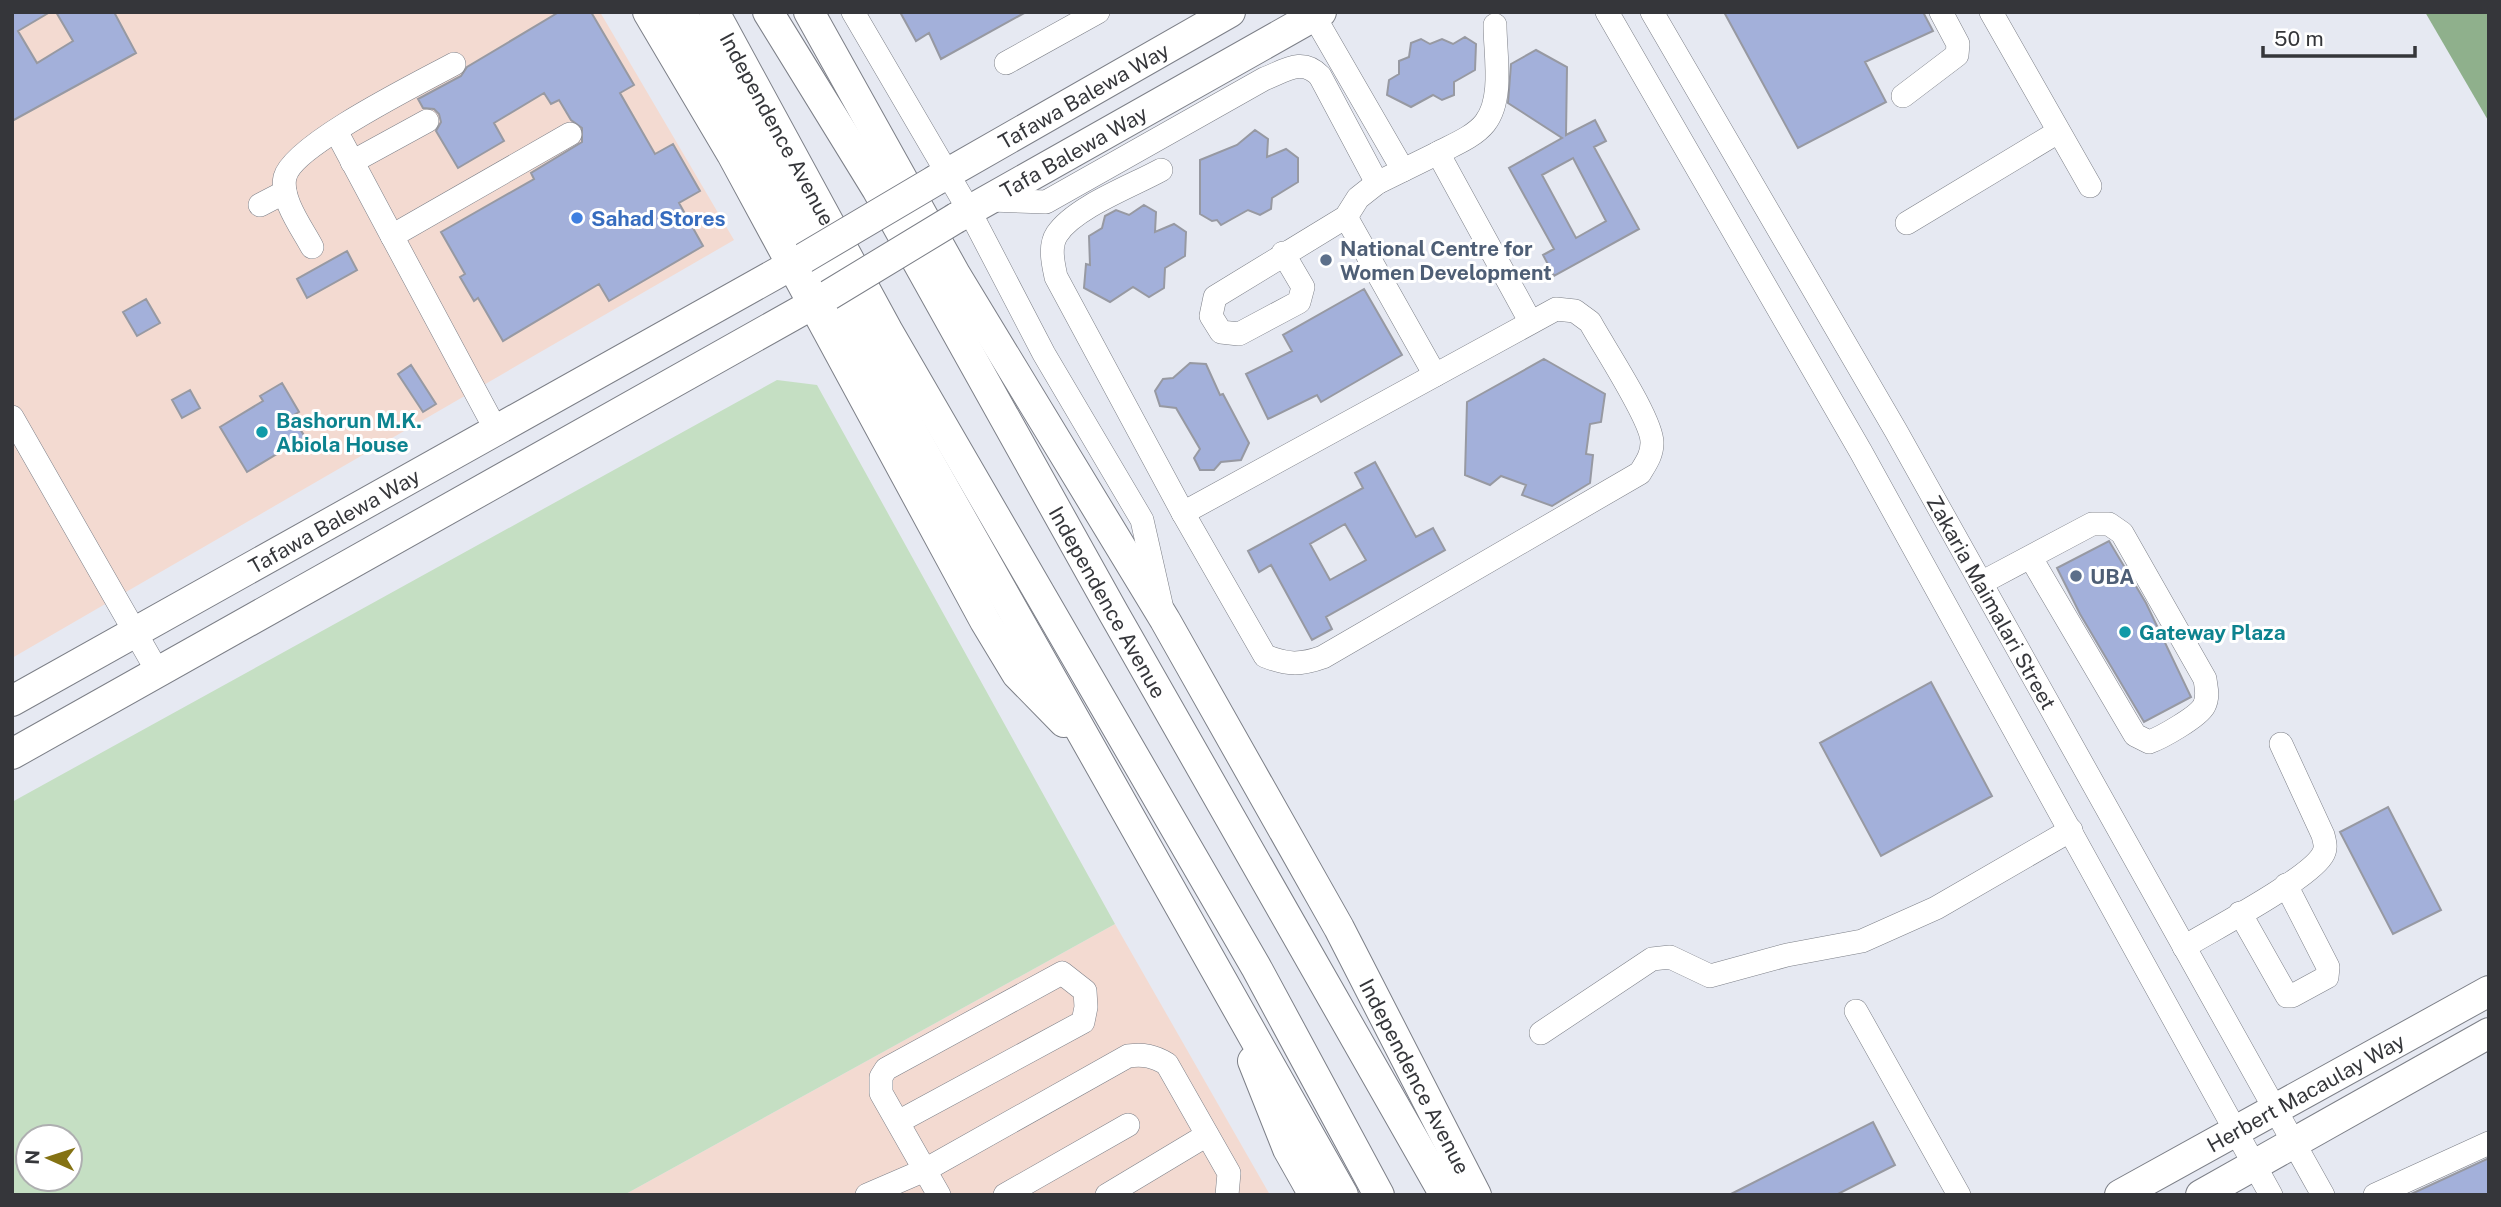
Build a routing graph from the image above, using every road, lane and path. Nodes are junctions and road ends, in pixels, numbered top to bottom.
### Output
1 (648, 12) edge
2 (681, 12) edge
3 (714, 12) edge
4 (768, 12) edge
5 (853, 12) edge
6 (1098, 12) edge
7 (1230, 12) edge
8 (1607, 12) edge
9 (1652, 12) edge
10 (1941, 12) edge
11 (1991, 12) edge
12 (1317, 14) edge
13 (812, 15) edge
14 (1496, 26) dead end
15 (1006, 63) dead end
16 (454, 64) dead end
17 (1903, 96) dead end
18 (427, 121) dead end
19 (336, 131) junction
20 (2058, 132) junction
21 (570, 134) dead end
22 (1438, 153) junction
23 (352, 162) junction
24 (1161, 170) dead end
25 (1403, 170) junction
26 (940, 176) junction
27 (1377, 183) junction
28 (2090, 186) dead end
29 (285, 192) junction
30 (260, 205) dead end
31 (972, 210) junction
32 (1346, 217) junction
33 (1907, 223) dead end
34 (392, 236) junction
35 (312, 247) dead end
36 (1283, 253) dead end
37 (797, 262) junction
38 (820, 300) junction
39 (1530, 321) junction
40 (1435, 375) junction
41 (12, 417) edge
42 (496, 430) junction
43 (1927, 487) junction
44 (1893, 509) junction
45 (1183, 513) junction
46 (2031, 558) junction
47 (1981, 583) junction
48 (1165, 621) junction
49 (135, 634) junction
50 (1029, 667) junction
51 (159, 674) junction
52 (12, 701) edge
53 (2281, 744) dead end
54 (12, 754) edge
55 (2071, 830) junction
56 (2286, 885) junction
57 (2240, 913) junction
58 (2184, 947) junction
59 (2489, 991) edge
60 (1235, 1000) junction
61 (1856, 1011) dead end
62 (1541, 1033) dead end
63 (2489, 1033) edge
64 (2274, 1110) junction
65 (898, 1122) junction
66 (1128, 1125) dead end
67 (2235, 1131) junction
68 (1207, 1135) junction
69 (2292, 1142) junction
70 (2489, 1143) edge
71 (925, 1170) junction
72 (2262, 1185) edge
73 (2378, 1194) edge
74 (867, 1195) edge
75 (939, 1195) edge
76 (1005, 1195) edge
77 (1107, 1195) edge
78 (1227, 1195) edge
79 (1314, 1195) edge
80 (1343, 1195) edge
81 (1380, 1195) edge
82 (1445, 1195) edge
83 (1476, 1195) edge
84 (1959, 1195) edge
85 (2120, 1195) edge
86 (2201, 1195) edge
87 (2323, 1195) edge

1 - 37 main road
2 - 50 main road, Independence Avenue
3 - 81 main road, Independence Avenue
4 - 82 main road, Independence Avenue
5 - 26 street
6 - 15 street
7 - 26 main road, Tafawa Balewa Way
8 - 44 street, Zakaria Maimalari Street
9 - 43 street, Zakaria Maimalari Street
10 - 17 street
11 - 20 street
12 - 25 street
12 - 31 main road, Tafa Balewa Way
13 - 48 main road, Independence Avenue
14 - 22 street
16 - 19 street
18 - 23 street
19 - 23 street
19 - 29 street
20 - 28 street
20 - 33 street
21 - 34 street
22 - 25 street
22 - 39 street
23 - 34 street
24 - 45 street
25 - 27 street
26 - 31 street
26 - 37 main road, bridge
27 - 31 street
27 - 32 street
29 - 30 street
29 - 35 street
31 - 38 main road, Tafa Balewa Way, bridge
31 - 48 street
32 - 36 street
32 - 40 street
34 - 42 street
37 - 38 main road
37 - 42 main road, Tafawa Balewa Way
38 - 50 main road
38 - 51 main road, Tafa Balewa Way
39 - 40 street
39 - 45 street
40 - 45 street
41 - 49 street
42 - 49 main road, Tafawa Balewa Way
43 - 44 street
43 - 47 street, Zakaria Maimalari Street
44 - 55 street, Zakaria Maimalari Street
46 - 46 street
46 - 47 street
47 - 58 street, Zakaria Maimalari Street
48 - 83 main road, Independence Avenue
49 - 51 street
49 - 52 main road, Tafawa Balewa Way
50 - 60 main road
51 - 54 main road, Tafa Balewa Way
53 - 56 street
55 - 62 street
55 - 67 street, Zakaria Maimalari Street
56 - 57 street
56 - 57 street
57 - 58 street
58 - 64 street, Zakaria Maimalari Street
59 - 64 main road, Herbert Macaulay Way
60 - 79 main road
60 - 80 main road
61 - 84 street
63 - 69 main road, Herbert Macaulay Way
64 - 67 main road, Herbert Macaulay Way
64 - 69 street, Zakaria Maimalari Street
65 - 65 street
65 - 71 street
66 - 76 street
67 - 72 street, Zakaria Maimalari Street
67 - 85 main road, Herbert Macaulay Way
68 - 71 street
68 - 77 street
68 - 78 street
69 - 72 main road, Herbert Macaulay Way
69 - 87 street, Zakaria Maimalari Street
70 - 73 street
71 - 74 street
71 - 75 street
72 - 86 main road, Herbert Macaulay Way

